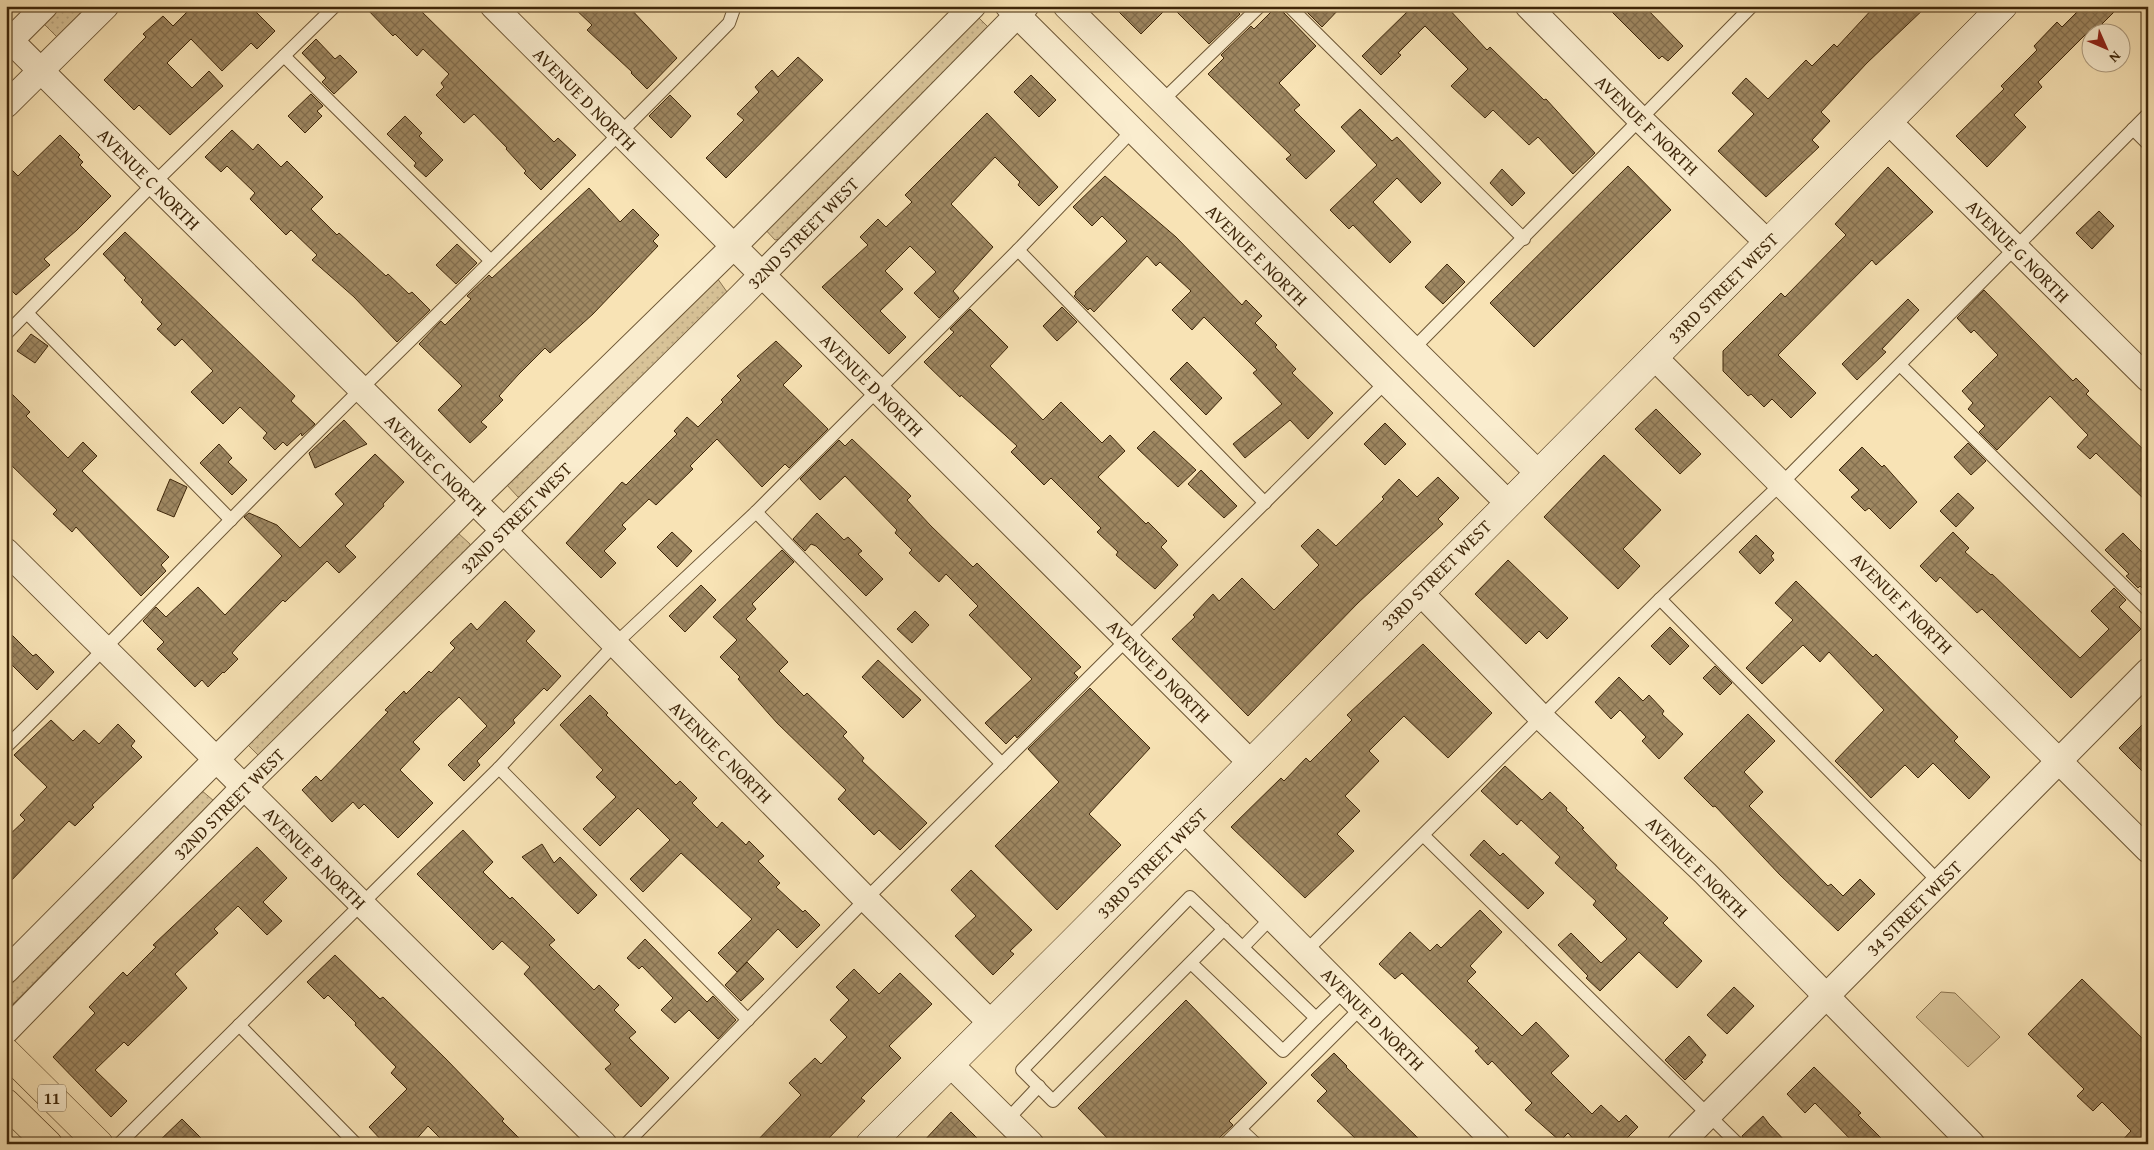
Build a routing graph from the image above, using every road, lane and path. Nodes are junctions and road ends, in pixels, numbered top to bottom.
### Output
1 (45, 6) edge
2 (106, 6) edge
3 (335, 6) edge
4 (493, 6) edge
5 (735, 6) edge
6 (973, 6) edge
7 (1066, 6) edge
8 (1260, 6) edge
9 (1289, 6) edge
10 (1528, 6) edge
11 (1752, 6) edge
12 (2003, 6) edge
13 (1017, 9) edge
14 (8, 40) edge
15 (284, 56) junction
16 (41, 70) junction
17 (1162, 101) junction
18 (6, 105) edge
19 (2148, 114) edge
20 (1640, 120) junction
21 (1889, 122) junction
22 (2133, 129) junction
23 (1132, 131) junction
24 (620, 134) junction
25 (2148, 144) edge
26 (153, 184) junction
27 (1524, 239) junction
28 (1768, 243) junction
29 (733, 247) junction
30 (2014, 248) junction
31 (1018, 250) junction
32 (491, 261) junction
33 (762, 274) junction
34 (27, 313) junction
35 (6, 334) edge
36 (1413, 350) junction
37 (1654, 357) junction
38 (1900, 365) junction
39 (2148, 379) edge
40 (1386, 382) junction
41 (360, 390) junction
42 (876, 390) junction
43 (1538, 473) junction
44 (1782, 482) junction
45 (473, 501) junction
46 (1265, 502) junction
47 (1508, 503) junction
48 (756, 512) junction
49 (231, 520) junction
50 (504, 531) junction
51 (6, 551) edge
52 (1420, 592) junction
53 (1660, 599) junction
54 (2148, 610) edge
55 (1127, 640) junction
56 (615, 644) junction
57 (105, 650) junction
58 (2148, 671) edge
59 (1542, 718) junction
60 (6, 747) edge
61 (218, 760) junction
62 (2059, 761) junction
63 (1252, 763) junction
64 (1002, 764) junction
65 (499, 768) junction
66 (244, 787) junction
67 (1186, 830) junction
68 (1424, 836) junction
69 (2148, 850) edge
70 (1939, 882) junction
71 (866, 899) junction
72 (360, 904) junction
73 (1272, 918) junction
74 (1224, 929) junction
75 (1243, 947) junction
76 (1306, 951) junction
77 (1191, 962) junction
78 (6, 971) edge
79 (1826, 997) junction
80 (1353, 999) junction
81 (1316, 1018) junction
82 (748, 1020) junction
83 (992, 1023) junction
84 (239, 1025) junction
85 (6, 1031) edge
86 (6, 1052) edge
87 (950, 1064) junction
88 (1039, 1086) junction
89 (6, 1103) edge
90 (1709, 1115) junction
91 (1007, 1120) junction
92 (1240, 1129) junction
93 (48, 1144) edge
94 (99, 1144) edge
95 (119, 1144) edge
96 (356, 1144) edge
97 (604, 1144) edge
98 (626, 1144) edge
99 (870, 1144) edge
100 (1031, 1144) edge
101 (1225, 1144) edge
102 (1256, 1144) edge
103 (1497, 1144) edge
104 (1680, 1144) edge
105 (1738, 1144) edge
106 (1972, 1144) edge

1 - 14 street
2 - 16 street
3 - 15 lane
4 - 24 street, AVENUE D NORTH
5 - 24 lane
6 - 29 street
7 - 17 street
8 - 17 lane
9 - 27 lane
10 - 20 street, AVENUE F NORTH
11 - 20 lane
12 - 21 main road, 33RD STREET WEST
13 - 23 street, AVENUE E NORTH
13 - 33 street, 32ND STREET WEST
14 - 16 street, AVENUE C NORTH
15 - 26 lane
15 - 32 lane
16 - 18 street
16 - 26 street, AVENUE C NORTH
17 - 36 street
19 - 22 lane
20 - 27 lane
20 - 28 street, AVENUE F NORTH
21 - 28 main road, 33RD STREET WEST
21 - 30 street, AVENUE G NORTH
22 - 25 lane
22 - 30 lane
23 - 31 lane
23 - 40 street, AVENUE E NORTH
24 - 29 street, AVENUE D NORTH
24 - 32 lane
26 - 34 lane
26 - 41 street, AVENUE C NORTH
27 - 36 lane
28 - 37 main road, 33RD STREET WEST
29 - 33 street, AVENUE D NORTH
29 - 45 street
30 - 38 lane
30 - 39 street, AVENUE G NORTH
31 - 42 lane
31 - 46 lane
32 - 41 lane
33 - 42 street, AVENUE D NORTH
33 - 50 street, 32ND STREET WEST
34 - 35 lane
34 - 49 lane
36 - 43 street
37 - 43 main road, 33RD STREET WEST
37 - 44 street, AVENUE F NORTH
38 - 44 lane
38 - 54 lane
40 - 46 lane
40 - 47 street, AVENUE E NORTH
41 - 45 street, AVENUE C NORTH
41 - 49 lane
42 - 48 lane
42 - 55 street, AVENUE D NORTH
43 - 47 main road, 33RD STREET WEST
44 - 53 lane
44 - 62 street, AVENUE F NORTH
45 - 50 street, AVENUE C NORTH
45 - 61 street
46 - 55 lane
47 - 52 main road, 33RD STREET WEST
48 - 56 lane
48 - 64 lane
49 - 57 lane
50 - 56 street, AVENUE C NORTH
50 - 66 street, 32ND STREET WEST
51 - 57 street, AVENUE B NORTH
52 - 59 street, AVENUE E NORTH
52 - 63 main road, 33RD STREET WEST
53 - 59 lane
53 - 70 lane
55 - 63 street, AVENUE D NORTH
55 - 64 lane
56 - 65 lane
56 - 71 street, AVENUE C NORTH
57 - 60 lane
57 - 61 street, AVENUE B NORTH
58 - 62 street, 34 STREET WEST
59 - 68 lane
59 - 79 street, AVENUE E NORTH
61 - 66 street, AVENUE B NORTH
61 - 78 street
62 - 69 street, AVENUE F NORTH
62 - 70 street, 34 STREET WEST
63 - 67 main road, 33RD STREET WEST
64 - 71 lane
65 - 72 lane
65 - 82 lane
66 - 72 street, AVENUE B NORTH
66 - 85 street, 32ND STREET WEST
67 - 73 street, AVENUE D NORTH
67 - 83 main road, 33RD STREET WEST
68 - 76 lane
68 - 90 lane
70 - 79 street, 34 STREET WEST
71 - 82 lane
71 - 83 street, AVENUE C NORTH
72 - 84 lane
72 - 97 street, AVENUE B NORTH
73 - 75 lane
73 - 76 street, AVENUE D NORTH
74 - 75 lane
74 - 77 lane
74 - 88 lane
75 - 81 lane
76 - 80 street, AVENUE D NORTH
77 - 81 lane
77 - 88 lane
79 - 90 street, 34 STREET WEST
79 - 106 street, AVENUE E NORTH
80 - 81 lane
80 - 92 lane
80 - 103 street, AVENUE D NORTH
82 - 98 lane
83 - 87 main road, 33RD STREET WEST
84 - 95 lane
84 - 96 lane
86 - 94 main road, 11
87 - 91 street
87 - 99 main road, 33RD STREET WEST
88 - 91 lane
89 - 93 main road, 11
90 - 104 street, 34 STREET WEST
90 - 105 lane
91 - 100 street
92 - 101 lane
92 - 102 lane

